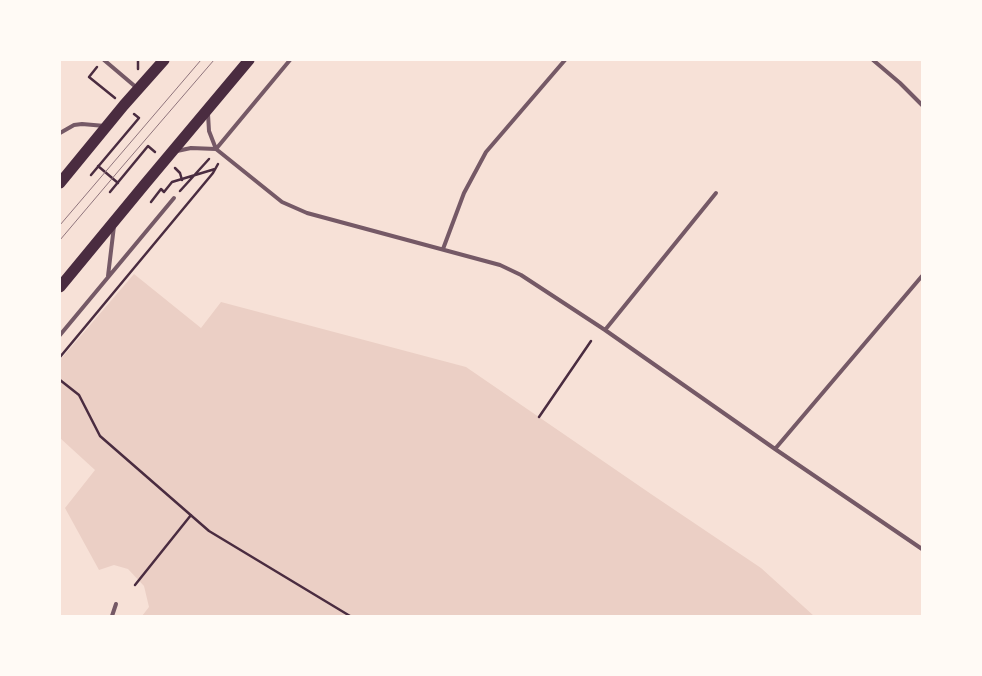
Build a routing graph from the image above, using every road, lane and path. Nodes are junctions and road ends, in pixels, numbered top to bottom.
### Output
1 (104, 60) edge
2 (164, 60) edge
3 (249, 60) edge
4 (290, 60) edge
5 (565, 60) edge
6 (873, 60) edge
7 (97, 67) dead end
8 (139, 90) junction
9 (922, 105) edge
10 (124, 106) junction
11 (207, 109) junction
12 (107, 126) junction
13 (60, 133) edge
14 (148, 146) dead end
15 (216, 149) junction
16 (171, 152) junction
17 (218, 164) dead end
18 (98, 166) junction
19 (215, 169) junction
20 (90, 175) dead end
21 (193, 176) junction
22 (60, 183) edge
23 (118, 183) junction
24 (110, 192) dead end
25 (716, 193) dead end
26 (174, 198) joint
27 (150, 202) dead end
28 (115, 220) junction
29 (443, 249) junction
30 (922, 276) edge
31 (108, 277) junction
32 (60, 287) edge
33 (604, 330) junction
34 (60, 335) edge
35 (591, 341) dead end
36 (60, 357) edge
37 (60, 380) edge
38 (539, 417) dead end
39 (775, 449) junction
40 (191, 515) junction
41 (922, 549) edge
42 (135, 585) dead end
43 (116, 604) dead end
44 (112, 616) edge
45 (350, 616) edge

1 - 8 street
2 - 8 highway
3 - 11 highway
4 - 15 street
5 - 29 street
6 - 9 street
7 - 10 path
8 - 10 highway
10 - 12 highway
10 - 18 path
11 - 15 street
11 - 16 highway
12 - 13 street
12 - 22 highway
14 - 23 path
15 - 16 street
15 - 21 path
15 - 29 street
16 - 28 highway
17 - 19 path
18 - 20 path
18 - 23 path
19 - 21 path
19 - 36 path
21 - 26 path
21 - 27 path
23 - 24 path
25 - 33 street
26 - 31 street
28 - 31 street
28 - 32 highway
29 - 33 street
30 - 39 street
31 - 34 street
33 - 39 street
35 - 38 path
37 - 40 path
39 - 41 street
40 - 42 path
40 - 45 path
43 - 44 street

